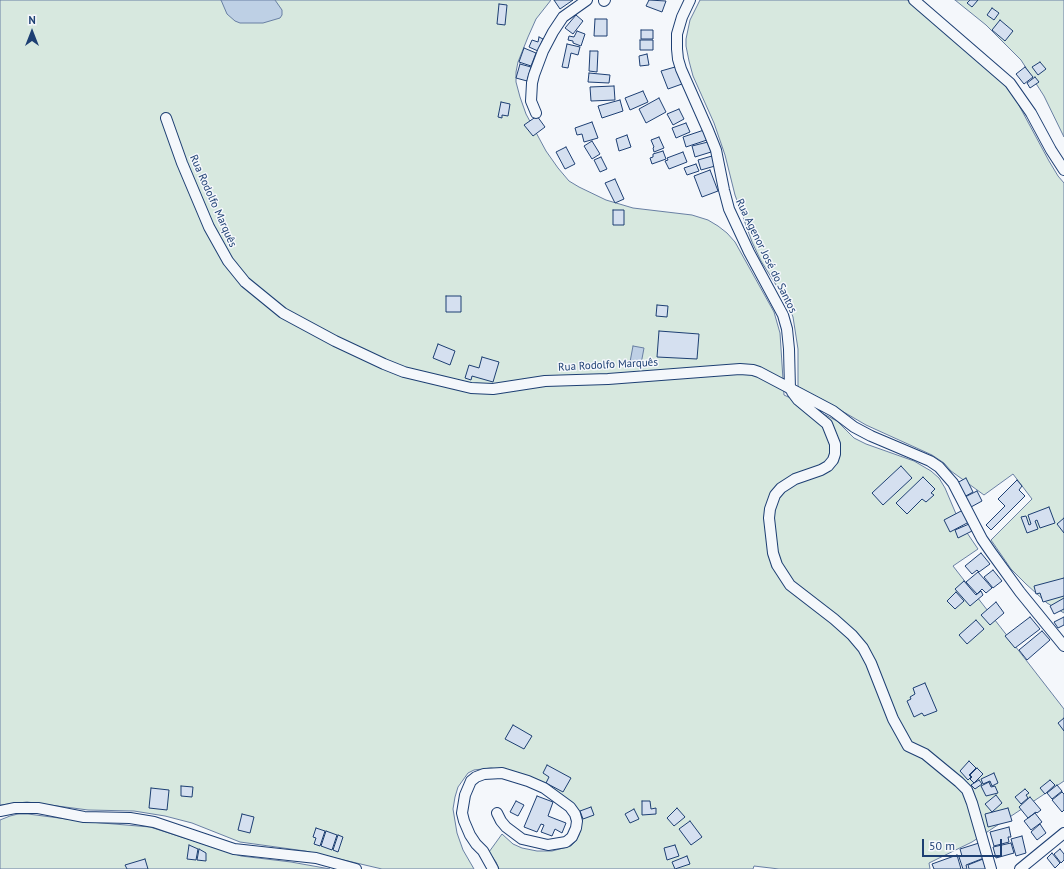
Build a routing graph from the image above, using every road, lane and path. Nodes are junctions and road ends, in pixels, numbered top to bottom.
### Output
1 (587, 0) edge
2 (690, 0) edge
3 (914, 0) edge
4 (536, 114) dead end
5 (166, 118) dead end
6 (1064, 170) edge
7 (790, 389) junction
8 (1064, 646) edge
9 (0, 811) edge
10 (497, 813) dead end
11 (1064, 833) edge
12 (356, 869) edge
13 (493, 869) edge
14 (991, 869) edge
15 (1020, 869) edge

1 - 4 street
2 - 7 street, Rua Agenor José do Santos
3 - 6 street
5 - 7 street, Rua Rodolfo Marquês
7 - 8 street, Rua Rodolfo Marquês
7 - 14 street
9 - 12 street
10 - 13 street
11 - 15 street

